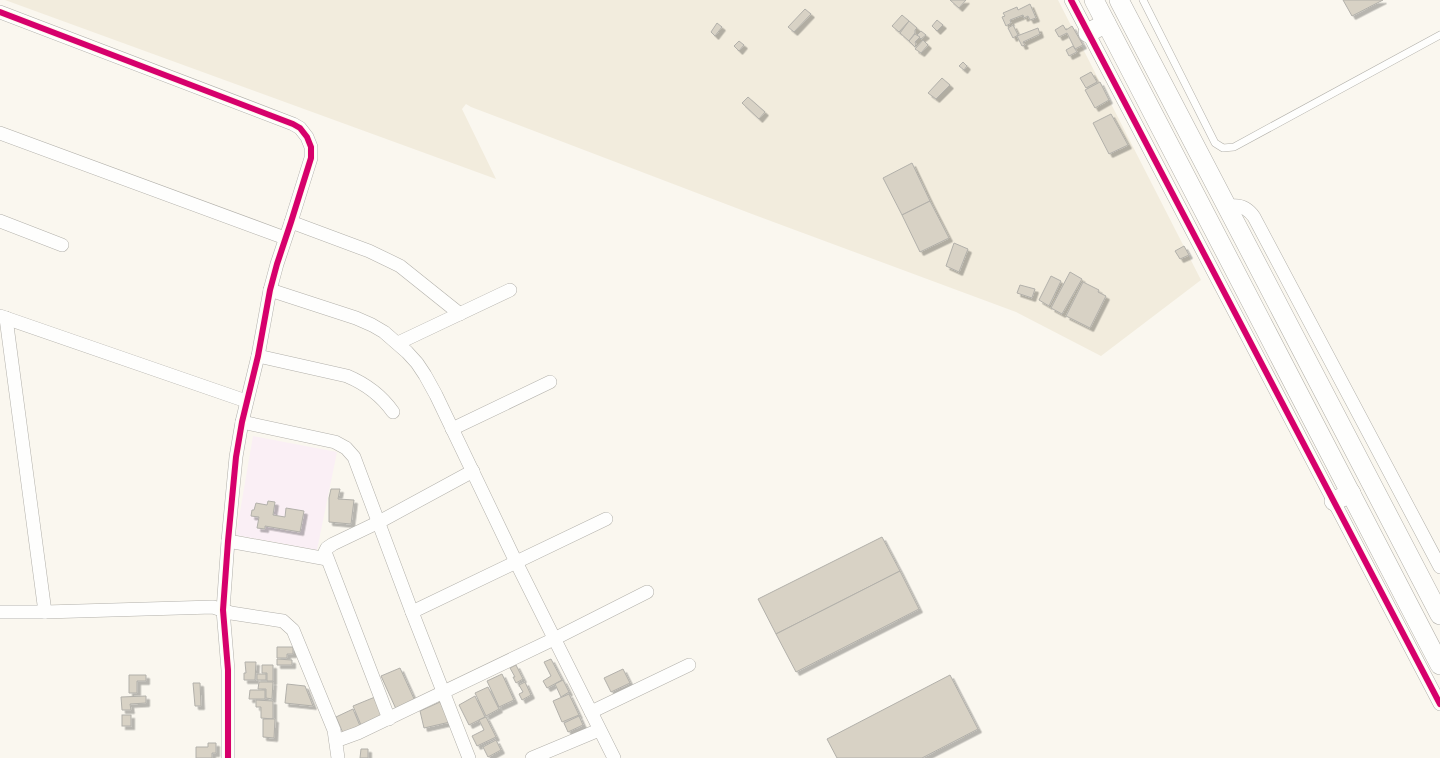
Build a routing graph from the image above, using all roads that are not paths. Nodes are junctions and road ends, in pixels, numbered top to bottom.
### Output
1 (1071, 0) edge
2 (1094, 0) edge
3 (1119, 0) edge
4 (1143, 0) edge
5 (0, 12) edge
6 (1106, 23) junction
7 (1088, 33) junction
8 (1440, 35) edge
9 (0, 133) edge
10 (1227, 207) junction
11 (0, 221) edge
12 (292, 222) junction
13 (285, 238) junction
14 (62, 245) dead end
15 (270, 290) junction
16 (510, 290) dead end
17 (460, 314) junction
18 (3, 317) edge
19 (398, 343) junction
20 (258, 356) junction
21 (550, 382) dead end
22 (246, 401) junction
23 (393, 412) dead end
24 (242, 422) junction
25 (452, 429) junction
26 (473, 471) junction
27 (1342, 497) junction
28 (606, 520) dead end
29 (378, 522) junction
30 (228, 541) junction
31 (327, 559) junction
32 (516, 562) junction
33 (1440, 567) edge
34 (647, 592) dead end
35 (223, 610) junction
36 (0, 612) edge
37 (45, 612) junction
38 (412, 612) junction
39 (1440, 615) edge
40 (554, 639) junction
41 (1440, 664) edge
42 (688, 665) dead end
43 (443, 693) junction
44 (1440, 704) edge
45 (591, 712) junction
46 (389, 719) junction
47 (599, 730) junction
48 (336, 741) junction
49 (547, 755) edge
50 (228, 758) edge
51 (338, 758) edge
52 (468, 758) edge
53 (532, 758) edge
54 (614, 758) edge

1 - 7 street
2 - 6 main road
3 - 10 main road
4 - 8 lane
5 - 12 street
6 - 7 main road
6 - 27 main road
7 - 27 street
9 - 13 street
10 - 33 street
10 - 39 main road
11 - 14 street
12 - 13 street
12 - 17 street
13 - 15 street
15 - 19 street
15 - 20 street
16 - 17 street
17 - 19 street
18 - 22 street
18 - 37 street
19 - 25 street
20 - 22 street
20 - 23 street
21 - 25 street
22 - 24 street
24 - 29 street
24 - 30 street
25 - 26 street
26 - 29 street
26 - 32 street
27 - 41 main road
27 - 44 street
28 - 32 street
29 - 31 street
29 - 38 street
30 - 31 street
30 - 35 street
31 - 46 street
32 - 38 street
32 - 40 street
34 - 40 street
35 - 37 street
35 - 48 street
35 - 50 street
36 - 37 street
38 - 43 street
40 - 43 street
40 - 45 street
42 - 45 street
43 - 46 street
43 - 52 street
45 - 47 street
46 - 48 street
47 - 49 street
47 - 54 street
48 - 51 street
49 - 53 street

